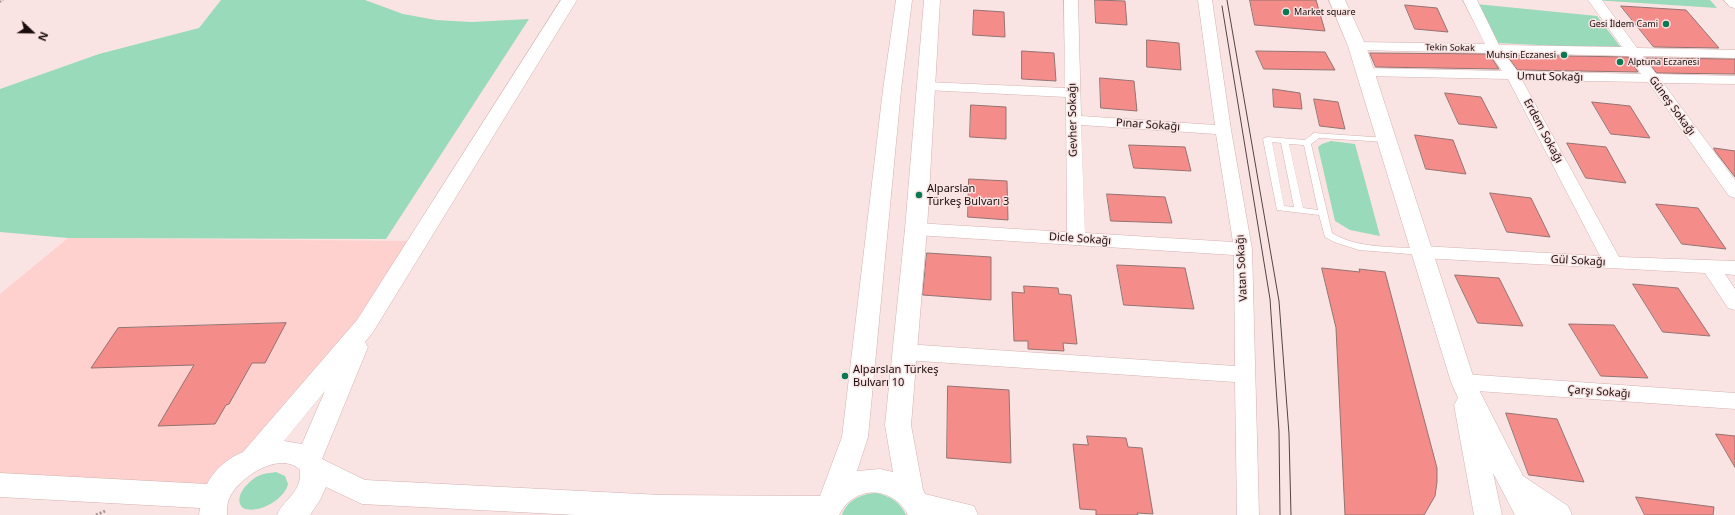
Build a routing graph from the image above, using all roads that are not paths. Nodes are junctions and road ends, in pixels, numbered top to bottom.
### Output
1 (569, 0) edge
2 (904, 0) edge
3 (932, 0) edge
4 (1071, 0) edge
5 (1205, 0) edge
6 (1337, 0) edge
7 (1470, 0) edge
8 (1595, 0) edge
9 (1731, 0) edge
10 (1735, 4) edge
11 (1357, 46) junction
12 (1494, 49) junction
13 (1633, 52) junction
14 (1735, 54) edge
15 (1365, 72) junction
16 (1514, 76) junction
17 (1652, 79) junction
18 (1735, 80) edge
19 (926, 86) junction
20 (1072, 93) junction
21 (1073, 120) junction
22 (1223, 130) junction
23 (1284, 140) junction
24 (1387, 140) junction
25 (1307, 143) junction
26 (1735, 192) edge
27 (1298, 210) junction
28 (1323, 213) junction
29 (916, 229) junction
30 (1076, 239) junction
31 (1243, 249) junction
32 (1422, 252) junction
33 (1613, 263) junction
34 (1710, 267) junction
35 (1735, 268) edge
36 (1735, 303) edge
37 (365, 326) junction
38 (905, 352) junction
39 (1246, 375) junction
40 (1463, 382) junction
41 (1735, 401) edge
42 (252, 460) junction
43 (310, 463) junction
44 (1512, 482) junction
45 (0, 485) edge
46 (916, 504) edge
47 (214, 506) edge
48 (829, 507) edge
49 (291, 515) edge
50 (964, 515) edge
51 (1248, 515) edge
52 (1488, 515) edge
53 (1530, 515) edge
54 (1558, 515) edge

1 - 37 main road
2 - 48 main road
3 - 19 main road
4 - 20 street, Gevher Sokağı
5 - 22 street, Vatan Sokağı
6 - 11 main road
7 - 12 street, Erdem Sokağı
8 - 13 street, Güneş Sokağı
9 - 10 street
11 - 12 street, Tekin Sokak
11 - 15 main road
12 - 13 street, Tekin Sokak
12 - 16 street, Erdem Sokağı
13 - 14 street, Tekin Sokak
13 - 17 street, Güneş Sokağı
15 - 16 street, Umut Sokağı
15 - 24 main road
16 - 17 street, Umut Sokağı
16 - 33 street, Erdem Sokağı
17 - 18 street, Umut Sokağı
17 - 26 street, Güneş Sokağı
19 - 20 street
19 - 29 main road
20 - 21 street, Gevher Sokağı
21 - 22 street, Pınar Sokağı
21 - 30 street, Gevher Sokağı
22 - 31 street, Vatan Sokağı
23 - 25 lane
23 - 27 lane
23 - 27 lane
24 - 25 lane
24 - 32 main road
25 - 28 lane
27 - 28 lane
28 - 32 lane
29 - 30 street, Dicle Sokağı
29 - 38 main road
30 - 31 street, Dicle Sokağı
31 - 39 street, Vatan Sokağı
32 - 33 street, Gül Sokağı
32 - 40 main road
33 - 34 street, Gül Sokağı
34 - 35 street, Gül Sokağı
34 - 36 street
37 - 42 main road
37 - 43 main road
38 - 39 street
38 - 46 main road
39 - 51 street, Vatan Sokağı
40 - 41 street, Çarşı Sokağı
40 - 44 main road
40 - 52 main road
42 - 43 main road
42 - 47 main road
43 - 48 main road
43 - 49 main road
44 - 53 main road
44 - 54 main road
45 - 47 main road
46 - 48 main road
46 - 50 main road

